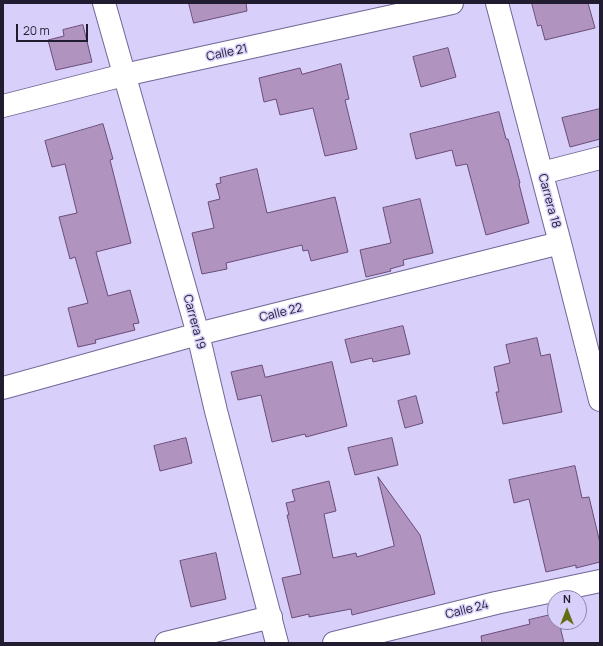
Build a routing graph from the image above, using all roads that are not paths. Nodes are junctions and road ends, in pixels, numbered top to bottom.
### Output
1 (104, 3) edge
2 (452, 3) edge
3 (497, 3) edge
4 (124, 75) junction
5 (3, 106) edge
6 (600, 158) edge
7 (542, 173) junction
8 (560, 243) junction
9 (198, 334) junction
10 (3, 388) edge
11 (599, 393) edge
12 (600, 581) edge
13 (271, 617) junction
14 (166, 643) edge
15 (277, 643) edge
16 (334, 643) edge

1 - 4 street, Carrera 19
2 - 4 street, Calle 21
3 - 7 street, Carrera 18
4 - 5 street, Calle 21
4 - 9 street, Carrera 19
6 - 7 street
7 - 8 street, Carrera 18
8 - 9 street, Calle 22
8 - 11 street, Carrera 18
9 - 10 street, Calle 22
9 - 13 street, Carrera 19
12 - 16 street, Calle 24
13 - 14 street
13 - 15 street, Carrera 19

